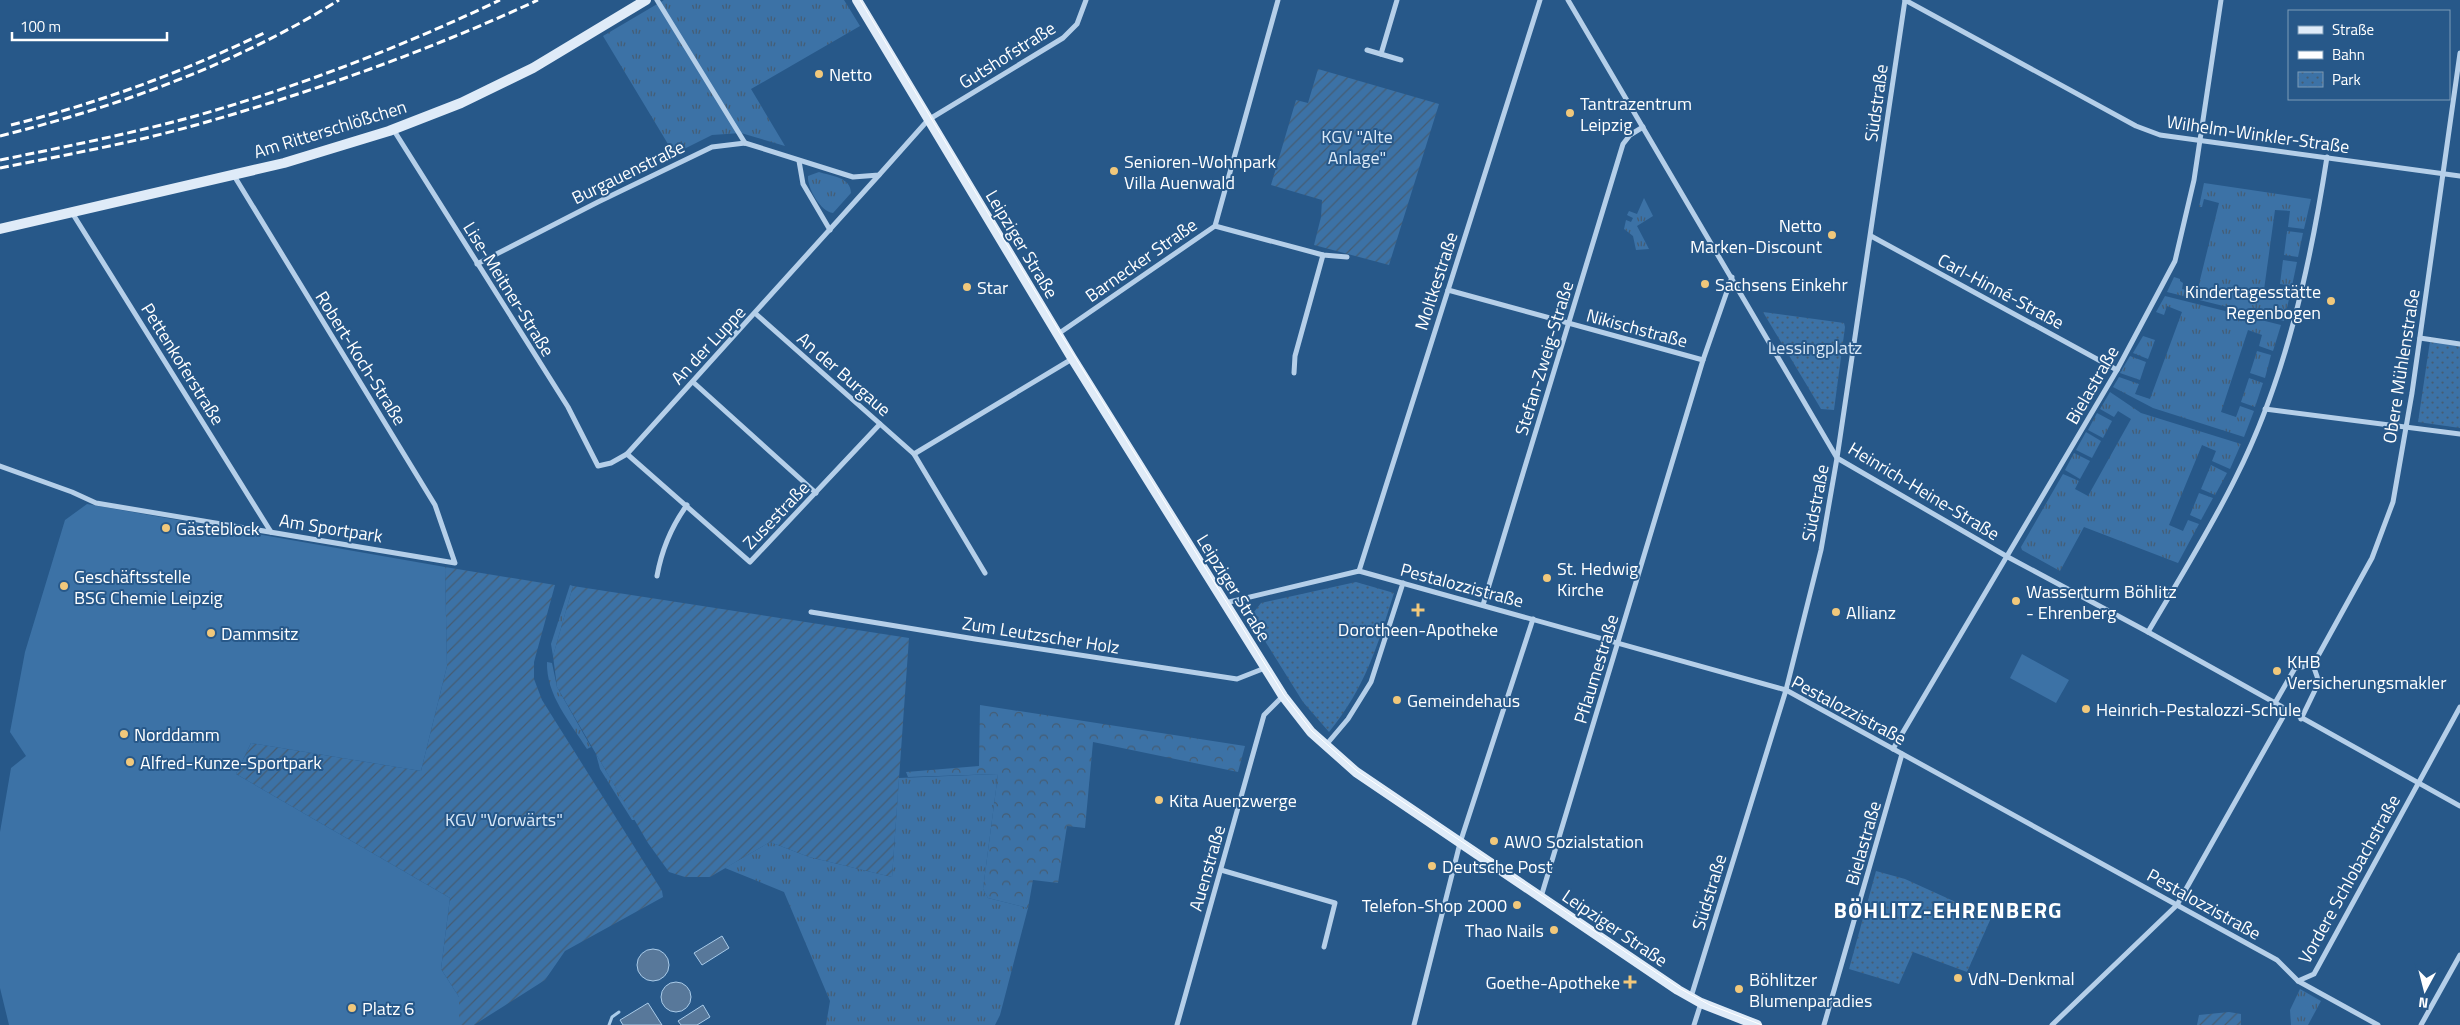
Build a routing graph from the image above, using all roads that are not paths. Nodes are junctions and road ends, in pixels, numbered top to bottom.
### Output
1 (646, 0) edge
2 (657, 0) edge
3 (857, 0) edge
4 (1086, 0) edge
5 (1278, 0) edge
6 (1397, 0) edge
7 (1540, 0) edge
8 (1568, 0) edge
9 (1905, 0) edge
10 (2221, 0) edge
11 (1367, 50) dead end
12 (2460, 53) edge
13 (1382, 54) junction
14 (1401, 60) dead end
15 (928, 120) junction
16 (1643, 127) junction
17 (393, 130) junction
18 (2200, 140) junction
19 (745, 143) junction
20 (2327, 157) junction
21 (799, 161) junction
22 (233, 174) junction
23 (2443, 174) junction
24 (880, 175) junction
25 (2460, 176) edge
26 (71, 211) junction
27 (1214, 226) junction
28 (0, 229) edge
29 (830, 230) junction
30 (1871, 236) junction
31 (1323, 254) junction
32 (1346, 257) dead end
33 (477, 264) junction
34 (1732, 277) junction
35 (1448, 290) junction
36 (756, 314) junction
37 (1569, 323) junction
38 (1058, 334) junction
39 (2420, 338) junction
40 (2460, 344) edge
41 (1072, 358) junction
42 (1703, 360) junction
43 (2117, 370) junction
44 (1294, 373) dead end
45 (693, 382) junction
46 (2265, 409) junction
47 (880, 424) junction
48 (2407, 426) junction
49 (2460, 434) edge
50 (627, 454) junction
51 (914, 454) junction
52 (1838, 458) junction
53 (0, 466) edge
54 (598, 466) joint
55 (816, 493) junction
56 (687, 505) junction
57 (271, 532) junction
58 (2006, 556) junction
59 (455, 563) joint
60 (1359, 571) junction
61 (985, 573) dead end
62 (658, 576) dead end
63 (1403, 583) junction
64 (1224, 603) junction
65 (1483, 605) junction
66 (811, 612) dead end
67 (1533, 619) junction
68 (2148, 632) junction
69 (1618, 642) junction
70 (2313, 665) junction
71 (1265, 668) junction
72 (1786, 690) junction
73 (1283, 696) junction
74 (2275, 703) junction
75 (2460, 707) edge
76 (2287, 710) junction
77 (2301, 718) junction
78 (1325, 746) junction
79 (1893, 749) junction
80 (1902, 754) junction
81 (2418, 783) junction
82 (2460, 806) edge
83 (1460, 843) junction
84 (1221, 870) junction
85 (1540, 897) junction
86 (2176, 905) junction
87 (1324, 947) dead end
88 (2460, 955) edge
89 (2298, 981) junction
90 (1690, 997) junction
91 (1701, 1003) junction
92 (1177, 1025) edge
93 (1414, 1025) edge
94 (1694, 1025) edge
95 (1757, 1025) edge
96 (1824, 1025) edge
97 (2052, 1025) edge
98 (2378, 1025) edge
99 (2422, 1025) edge

1 - 17 street, Am Ritterschlößchen
2 - 19 street
3 - 15 street, Leipziger Straße
4 - 15 street, Gutshofstraße
5 - 27 street, Barnecker Straße
6 - 13 street
7 - 35 street, Moltkestraße
8 - 16 street, Heinrich-Heine-Straße
9 - 18 street, Wilhelm-Winkler-Straße
9 - 30 street, Südstraße
10 - 18 street, Bielastraße
11 - 13 street
12 - 23 street, Obere Mühlenstraße
13 - 14 street
15 - 24 street
15 - 38 street, Leipziger Straße
16 - 34 street, Heinrich-Heine-Straße
16 - 37 street, Stefan-Zweig-Straße
17 - 22 street, Am Ritterschlößchen
17 - 33 street, Lise-Meitner-Straße
18 - 20 street, Wilhelm-Winkler-Straße
18 - 43 street, Bielastraße
19 - 21 street, Burgauenstraße
19 - 33 street, Burgauenstraße
20 - 23 street, Wilhelm-Winkler-Straße
20 - 46 street
21 - 24 street, Burgauenstraße
21 - 29 street
22 - 26 street, Am Ritterschlößchen
22 - 59 street, Robert-Koch-Straße
23 - 25 street, Wilhelm-Winkler-Straße
23 - 39 street, Obere Mühlenstraße
24 - 29 street
26 - 28 street, Am Ritterschlößchen
26 - 57 street, Pettenkoferstraße
27 - 31 street, Barnecker Straße
27 - 38 street, Barnecker Straße
29 - 36 street, An der Luppe
30 - 43 street, Carl-Hinné-Straße
30 - 52 street, Südstraße
31 - 32 street, Barnecker Straße
31 - 44 street
33 - 54 street, Lise-Meitner-Straße
34 - 42 street, Pflaumestraße
34 - 52 street, Heinrich-Heine-Straße
35 - 37 street, Nikischstraße
35 - 60 street, Moltkestraße
36 - 45 street, An der Luppe
36 - 47 street, An der Burgaue
37 - 42 street, Nikischstraße
37 - 65 street, Stefan-Zweig-Straße
38 - 41 street, Leipziger Straße
39 - 40 street
39 - 48 street, Obere Mühlenstraße
41 - 51 street
41 - 64 street, Leipziger Straße
42 - 69 street, Pflaumestraße
43 - 58 street, Bielastraße
45 - 50 street, An der Luppe
45 - 55 street
46 - 48 street
46 - 68 street
47 - 51 street, An der Burgaue
47 - 55 street, Zusestraße
48 - 49 street
48 - 70 street, Obere Mühlenstraße
50 - 54 street, An der Luppe
50 - 56 street, Zusestraße
51 - 61 street, An der Burgaue
52 - 58 street, Heinrich-Heine-Straße
52 - 72 street, Südstraße
53 - 57 street, Am Sportpark
55 - 56 street, Zusestraße
56 - 62 street
57 - 59 street, Am Sportpark
58 - 68 street, Heinrich-Heine-Straße
58 - 79 street, Bielastraße
60 - 63 street, Pestalozzistraße
60 - 64 street, Pestalozzistraße
63 - 65 street, Pestalozzistraße
63 - 78 street
64 - 71 street, Leipziger Straße
65 - 67 street, Pestalozzistraße
66 - 71 street, Zum Leutzscher Holz
67 - 69 street, Pestalozzistraße
67 - 83 street
68 - 74 street, Heinrich-Heine-Straße
69 - 72 street, Pestalozzistraße
69 - 85 street, Pflaumestraße
70 - 74 street
70 - 77 street
71 - 73 street, Leipziger Straße
72 - 79 street, Pestalozzistraße
72 - 90 street, Südstraße
73 - 78 street, Leipziger Straße
73 - 84 street, Auenstraße
74 - 76 street, Heinrich-Heine-Straße
75 - 81 street, Vordere Schlobachstraße
76 - 77 street, Heinrich-Heine-Straße
76 - 86 street
77 - 81 street, Heinrich-Heine-Straße
78 - 83 street, Leipziger Straße
79 - 80 street, Pestalozzistraße
80 - 86 street, Pestalozzistraße
80 - 96 street, Bielastraße
81 - 82 street, Heinrich-Heine-Straße
81 - 89 street, Vordere Schlobachstraße
83 - 85 street, Leipziger Straße
83 - 93 street
84 - 87 street
84 - 92 street, Auenstraße
85 - 90 street, Leipziger Straße
86 - 89 street, Pestalozzistraße
86 - 97 street
88 - 99 street
89 - 98 street, Pestalozzistraße
90 - 91 street, Leipziger Straße
91 - 94 street
91 - 95 street, Leipziger Straße

